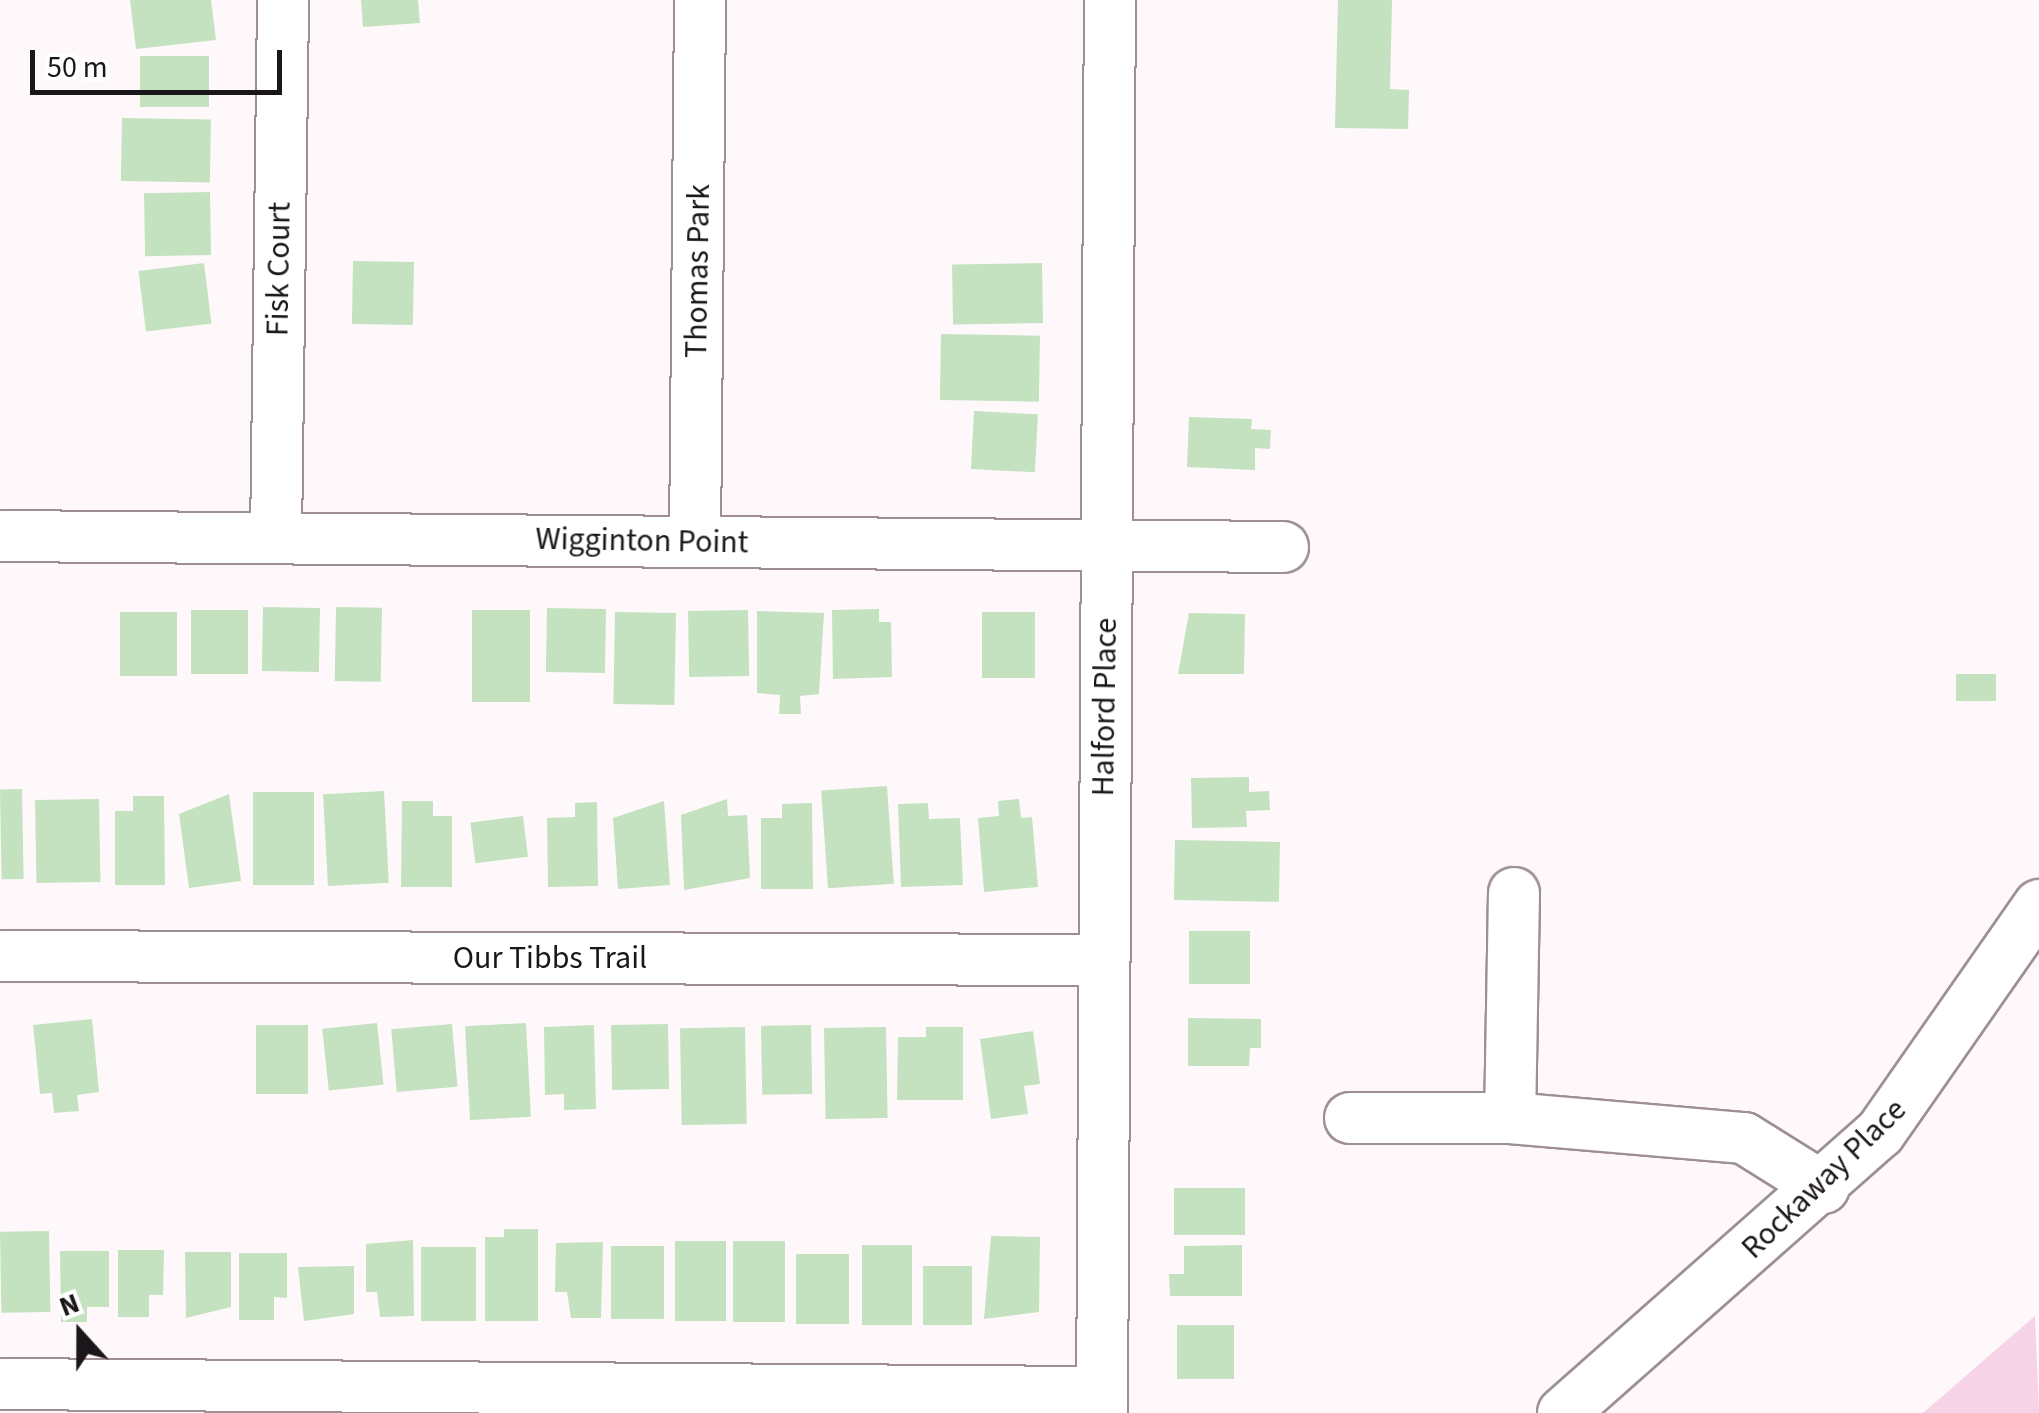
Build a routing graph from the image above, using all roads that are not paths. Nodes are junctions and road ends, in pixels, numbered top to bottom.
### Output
1 (283, 0) edge
2 (700, 0) edge
3 (1110, 0) edge
4 (0, 536) edge
5 (276, 538) junction
6 (695, 542) junction
7 (1109, 545) junction
8 (1283, 547) dead end
9 (1514, 892) dead end
10 (2039, 904) edge
11 (0, 956) edge
12 (1099, 960) junction
13 (1350, 1118) dead end
14 (1510, 1118) junction
15 (1824, 1188) junction
16 (0, 1384) edge
17 (1102, 1402) edge
18 (1563, 1413) edge

1 - 5 street, Fisk Court
2 - 6 street, Thomas Park
3 - 7 street, Halford Place
4 - 5 street, Wigginton Point
5 - 6 street, Wigginton Point
6 - 7 street, Wigginton Point
7 - 8 street, Wigginton Point
7 - 12 street, Halford Place
9 - 14 street
10 - 15 street, Rockaway Place
11 - 12 street, Our Tibbs Trail
12 - 17 street, Halford Place
13 - 14 street
14 - 15 street
15 - 18 street, Rockaway Place
16 - 17 street

